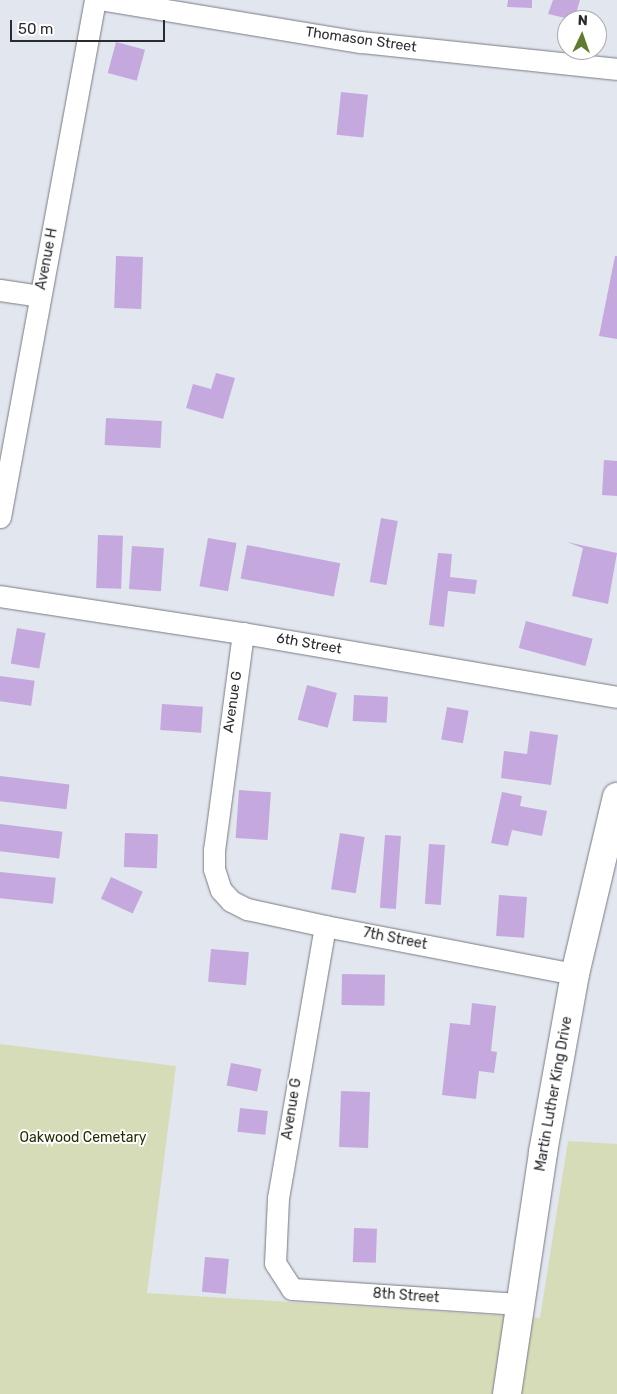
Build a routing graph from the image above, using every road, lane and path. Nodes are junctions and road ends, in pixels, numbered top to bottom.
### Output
1 (95, 0) edge
2 (106, 0) edge
3 (617, 69) edge
4 (0, 290) edge
5 (40, 296) junction
6 (0, 518) edge
7 (0, 596) edge
8 (243, 633) junction
9 (617, 697) edge
10 (617, 797) edge
11 (612, 846) edge
12 (221, 890) joint
13 (325, 926) junction
14 (575, 974) junction
15 (292, 1289) joint
16 (520, 1304) junction
17 (507, 1394) edge

1 - 5 street, Avenue H
2 - 3 street, Thomason Street
4 - 5 street
5 - 6 street, Avenue H
7 - 8 street, 6th Street
8 - 9 street, 6th Street
8 - 12 street, Avenue G
10 - 11 street, Martin Luther King Drive
11 - 14 street, Martin Luther King Drive
12 - 13 street, 7th Street
13 - 14 street, 7th Street
13 - 15 street, Avenue G
14 - 16 street, Martin Luther King Drive
15 - 16 street, 8th Street
16 - 17 street, Martin Luther King Drive

